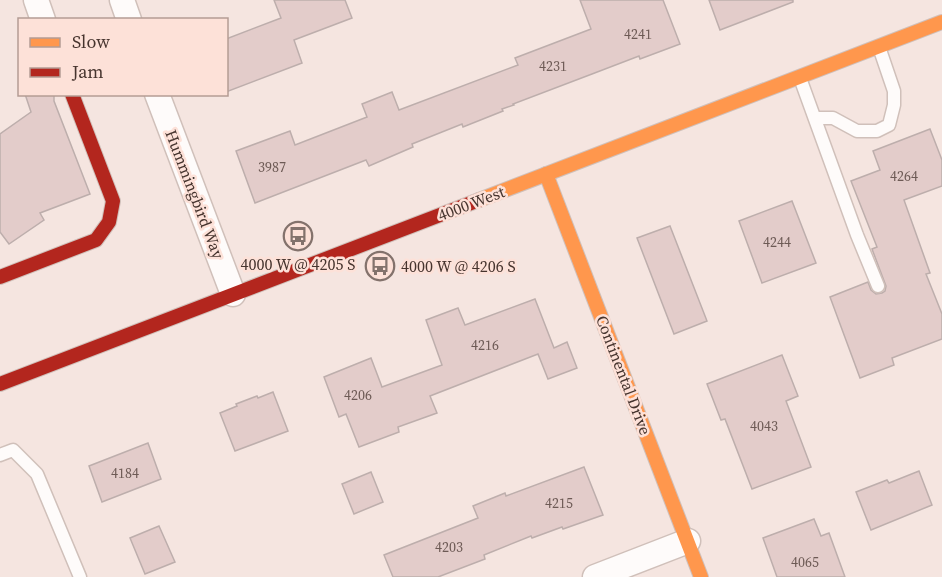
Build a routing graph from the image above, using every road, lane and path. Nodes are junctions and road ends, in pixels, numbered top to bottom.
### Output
1 (36, 0) edge
2 (122, 0) edge
3 (42, 18) edge
4 (128, 18) edge
5 (942, 22) edge
6 (879, 47) junction
7 (800, 77) junction
8 (73, 96) edge
9 (159, 96) edge
10 (815, 118) junction
11 (546, 174) junction
12 (0, 277) edge
13 (878, 286) dead end
14 (233, 294) junction
15 (0, 384) edge
16 (0, 455) edge
17 (688, 541) junction
18 (80, 577) edge
19 (595, 577) edge
20 (701, 577) edge

1 - 3 street
2 - 4 street
5 - 6 street, 4000 West
6 - 7 street, 4000 West
6 - 10 lane
7 - 10 lane
7 - 11 street, 4000 West
8 - 12 street
9 - 14 street, Hummingbird Way
10 - 13 lane
11 - 14 street, 4000 West
11 - 17 street, Continental Drive
14 - 15 street, 4000 West
16 - 18 lane
17 - 19 street
17 - 20 street, Continental Drive

